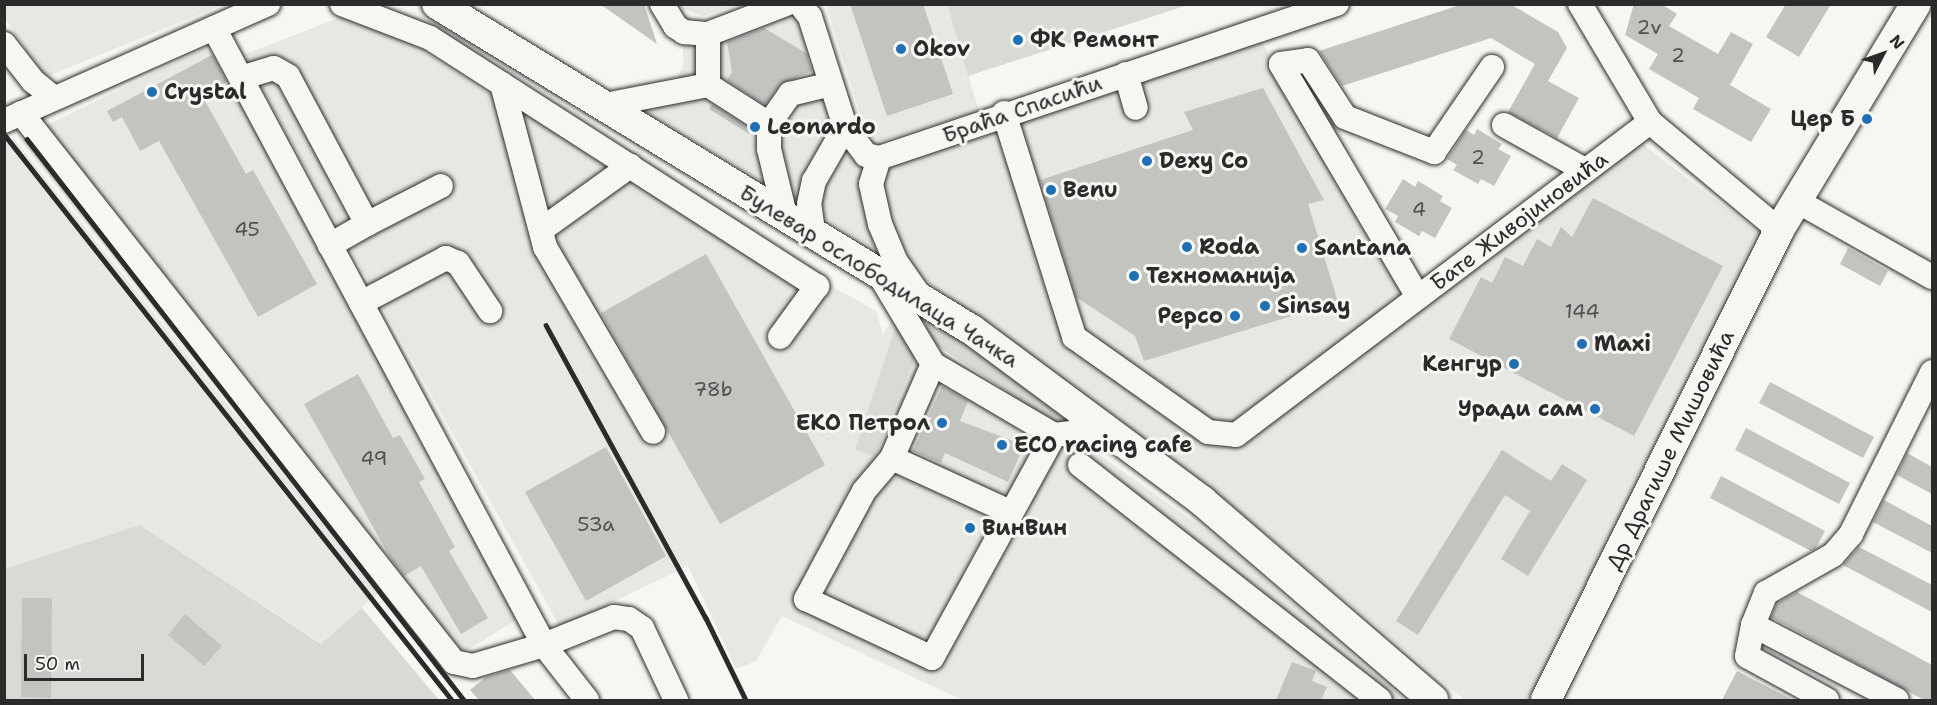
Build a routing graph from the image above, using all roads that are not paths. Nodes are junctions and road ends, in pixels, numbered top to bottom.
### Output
1 (268, 4) edge
2 (342, 4) edge
3 (437, 4) edge
4 (478, 4) edge
5 (662, 4) edge
6 (786, 4) edge
7 (800, 4) edge
8 (1338, 4) edge
9 (1580, 4) edge
10 (1916, 4) edge
11 (214, 28) junction
12 (708, 34) junction
13 (4, 44) edge
14 (526, 59) junction
15 (1492, 68) dead end
16 (1126, 74) junction
17 (241, 78) junction
18 (502, 84) junction
19 (831, 84) junction
20 (708, 85) junction
21 (54, 98) junction
22 (605, 105) junction
23 (1136, 108) dead end
24 (1004, 113) junction
25 (13, 117) edge
26 (1650, 122) junction
27 (770, 124) junction
28 (1504, 125) dead end
29 (845, 127) junction
30 (879, 158) junction
31 (630, 166) junction
32 (1585, 170) junction
33 (441, 186) dead end
34 (1797, 201) junction
35 (786, 215) junction
36 (367, 224) junction
37 (541, 230) junction
38 (1779, 230) junction
39 (813, 231) junction
40 (330, 245) junction
41 (877, 270) junction
42 (1932, 277) edge
43 (1418, 297) junction
44 (921, 298) junction
45 (361, 303) junction
46 (490, 311) dead end
47 (780, 337) dead end
48 (933, 364) junction
49 (1932, 372) edge
50 (1106, 429) junction
51 (653, 432) dead end
52 (1054, 435) junction
53 (892, 458) junction
54 (1080, 465) dead end
55 (1010, 512) junction
56 (1753, 625) junction
57 (544, 645) junction
58 (587, 700) edge
59 (676, 700) edge
60 (1380, 700) edge
61 (1433, 700) edge
62 (1546, 700) edge
63 (1827, 700) edge
64 (1897, 700) edge

1 - 11 street
2 - 18 street
3 - 14 main road, Булевар ослободилаца Чачка
4 - 14 main road
5 - 12 street
6 - 12 street
7 - 19 street
8 - 16 street, Браћа Спасићи
9 - 26 street
10 - 34 main road, Др Драгише Мишовића
11 - 17 street
11 - 21 street
12 - 20 street
13 - 21 street
14 - 22 main road, Булевар ослободилаца Чачка
15 - 43 street
16 - 23 street
16 - 24 street, Браћа Спасићи
17 - 36 street
17 - 40 street
18 - 31 street
18 - 37 street
19 - 27 street
19 - 29 street
20 - 22 street
20 - 27 street
21 - 25 street
22 - 35 main road, Булевар ослободилаца Чачка
24 - 30 street, Браћа Спасићи
24 - 43 street, Бате Живојиновића
25 - 57 street
26 - 32 street, Бате Живојиновића
26 - 38 street
27 - 35 street
28 - 32 street
29 - 30 street
29 - 39 street
30 - 44 street
31 - 37 street
31 - 47 street
32 - 43 street, Бате Живојиновића
33 - 36 street
34 - 38 main road, Др Драгише Мишовића
34 - 42 street
35 - 39 main road, Булевар ослободилаца Чачка
36 - 40 street
37 - 51 street
38 - 62 main road, Др Драгише Мишовића
39 - 41 main road, Булевар ослободилаца Чачка
40 - 45 street
41 - 44 main road, Булевар ослободилаца Чачка
41 - 48 street
44 - 50 main road, Булевар ослободилаца Чачка
45 - 46 street
45 - 57 street
48 - 52 street
48 - 53 street
49 - 56 street
50 - 52 street
50 - 61 main road, Булевар ослободилаца Чачка
52 - 55 street
53 - 55 street
53 - 55 street
54 - 60 street
56 - 63 street
56 - 64 street
57 - 58 street
57 - 59 street

